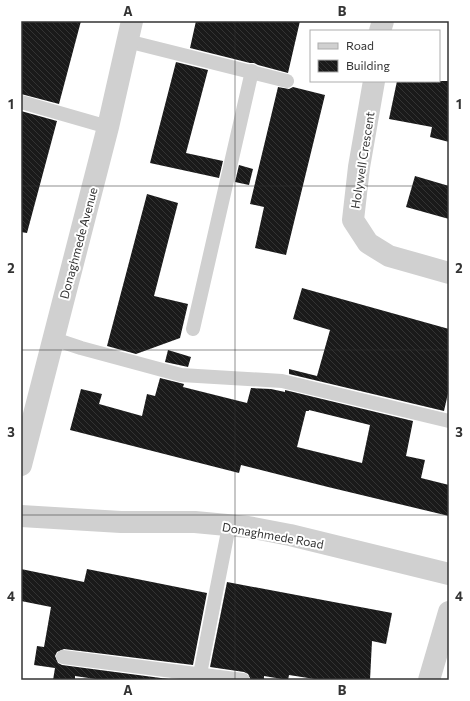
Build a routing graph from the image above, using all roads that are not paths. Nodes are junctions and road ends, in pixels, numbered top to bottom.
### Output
1 (130, 31) edge
2 (252, 71) junction
3 (287, 81) dead end
4 (374, 82) edge
5 (21, 102) edge
6 (108, 127) junction
7 (449, 273) edge
8 (192, 328) dead end
9 (54, 339) junction
10 (449, 421) edge
11 (21, 465) edge
12 (21, 516) edge
13 (228, 526) junction
14 (449, 574) edge
15 (449, 612) edge
16 (63, 657) dead end
17 (200, 674) junction
18 (243, 680) edge
19 (429, 680) edge

1 - 2 lane
1 - 6 street, Donaghmede Avenue
2 - 3 lane
2 - 8 lane
4 - 7 street, Holywell Crescent
5 - 6 lane
6 - 9 street, Donaghmede Avenue
9 - 10 lane
9 - 11 street, Donaghmede Avenue
12 - 13 street, Donaghmede Road
13 - 14 street, Donaghmede Road
13 - 17 lane
15 - 19 street
16 - 17 lane
17 - 18 lane

